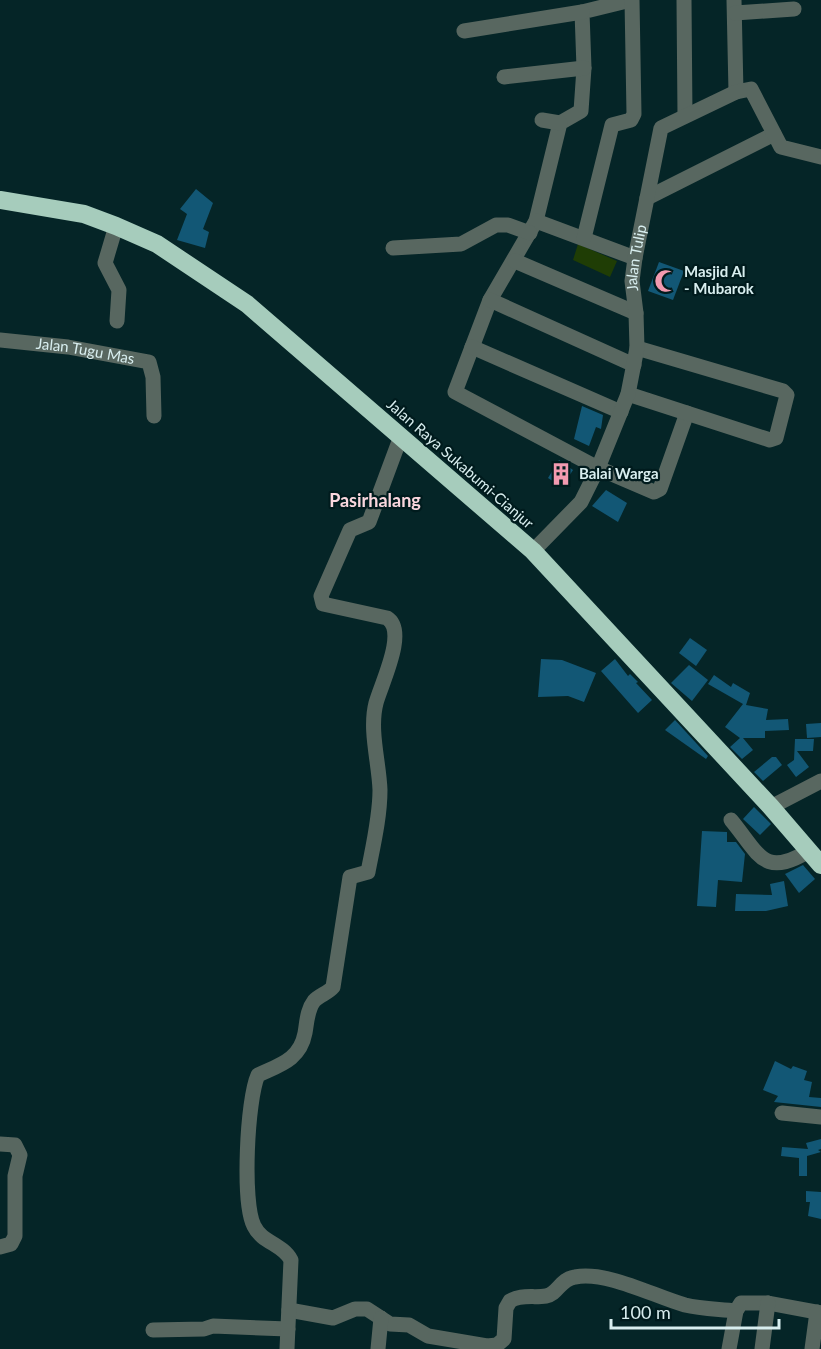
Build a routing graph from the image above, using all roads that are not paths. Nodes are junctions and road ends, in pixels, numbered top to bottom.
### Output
1 (632, 0) edge
2 (684, 0) edge
3 (734, 6) edge
4 (794, 9) dead end
5 (582, 12) junction
6 (464, 31) dead end
7 (584, 68) junction
8 (504, 76) dead end
9 (736, 92) junction
10 (685, 116) junction
11 (542, 120) dead end
12 (560, 123) junction
13 (774, 134) junction
14 (821, 157) edge
15 (647, 198) junction
16 (0, 200) edge
17 (116, 226) junction
18 (533, 227) junction
19 (584, 238) junction
20 (393, 248) dead end
21 (635, 258) junction
22 (515, 261) junction
23 (490, 300) junction
24 (636, 313) junction
25 (117, 321) dead end
26 (0, 340) edge
27 (472, 347) junction
28 (637, 348) junction
29 (634, 365) junction
30 (628, 394) junction
31 (621, 412) junction
32 (687, 413) junction
33 (154, 416) dead end
34 (401, 436) junction
35 (598, 468) junction
36 (533, 551) junction
37 (821, 781) edge
38 (771, 807) junction
39 (731, 820) dead end
40 (809, 851) junction
41 (821, 865) edge
42 (782, 1113) dead end
43 (821, 1117) edge
44 (0, 1144) edge
45 (0, 1247) edge
46 (768, 1303) junction
47 (289, 1310) junction
48 (735, 1311) junction
49 (819, 1312) edge
50 (381, 1318) junction
51 (288, 1329) junction
52 (153, 1330) dead end
53 (287, 1349) edge
54 (378, 1349) edge
55 (729, 1349) edge
56 (762, 1349) edge
57 (812, 1349) edge

1 - 5 street
1 - 19 street
2 - 10 street
3 - 4 street
3 - 9 street
5 - 6 street
5 - 7 street
7 - 8 street
7 - 12 street
9 - 10 street, Jalan Tulip
9 - 13 street
10 - 15 street, Jalan Tulip
11 - 12 street
12 - 18 street
13 - 14 street
13 - 15 street
15 - 21 street, Jalan Tulip
16 - 17 highway, Jalan Raya Sukabumi-Cianjur
17 - 25 street
17 - 34 highway, Jalan Raya Sukabumi-Cianjur
18 - 19 street
18 - 20 street
18 - 22 street
19 - 21 street
21 - 24 street, Jalan Tulip
22 - 23 street
22 - 24 street
23 - 27 street
23 - 29 street
24 - 28 street, Jalan Tulip
26 - 33 street, Jalan Tugu Mas
27 - 31 street
27 - 35 street
28 - 29 street, Jalan Tulip
28 - 32 street
29 - 30 street, Jalan Tulip
30 - 31 street, Jalan Tulip
30 - 32 street
31 - 35 street, Jalan Tulip
32 - 35 street
34 - 36 highway, Jalan Raya Sukabumi-Cianjur
34 - 47 street
35 - 36 street, Jalan Tulip
36 - 38 highway, Jalan Raya Sukabumi-Cianjur
37 - 38 street
38 - 40 highway, Jalan Raya Sukabumi-Cianjur
39 - 40 street
40 - 41 highway, Jalan Raya Sukabumi-Cianjur
42 - 43 street
44 - 45 street
46 - 48 street
46 - 49 street
46 - 56 street
47 - 50 street
47 - 51 street
48 - 50 street
48 - 55 street
49 - 57 street
50 - 54 street
51 - 52 street
51 - 53 street

